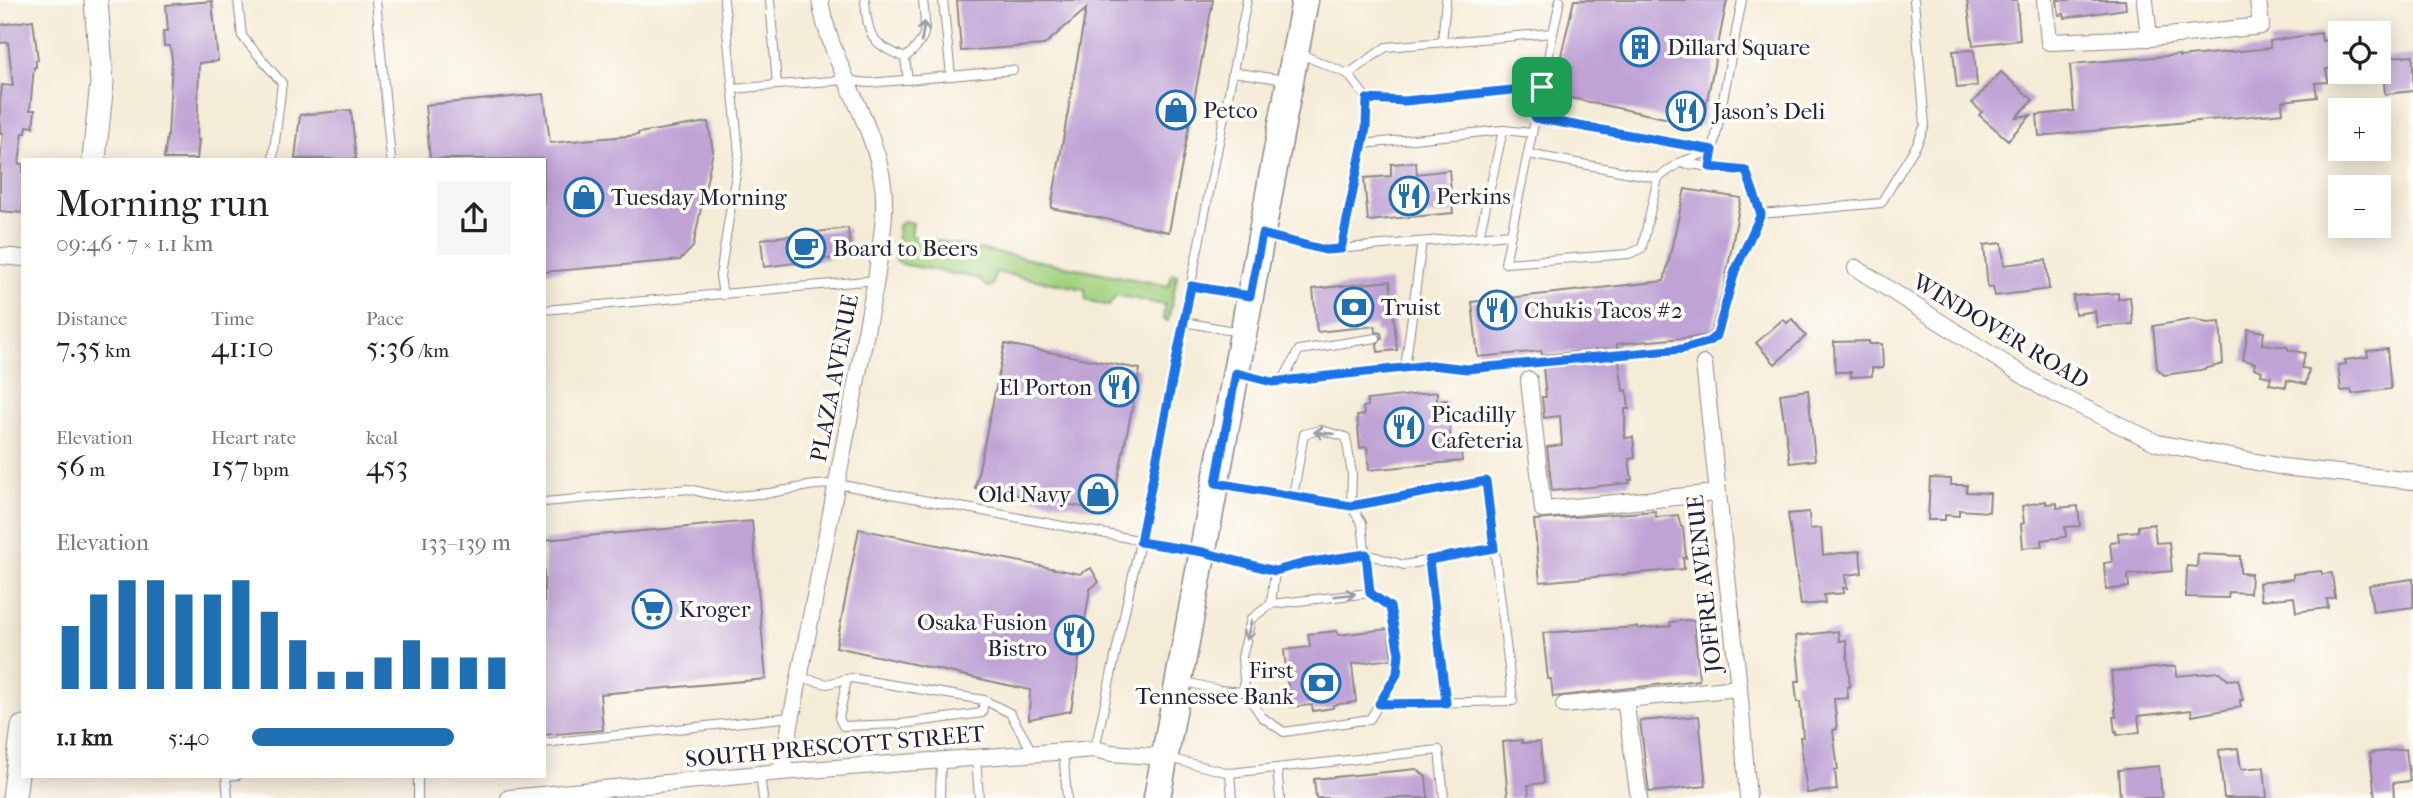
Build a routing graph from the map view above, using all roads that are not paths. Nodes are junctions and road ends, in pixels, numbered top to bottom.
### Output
1 (96, 0) edge
2 (238, 0) edge
3 (376, 0) edge
4 (724, 0) edge
5 (770, 0) edge
6 (820, 0) edge
7 (865, 0) edge
8 (923, 0) edge
9 (943, 0) edge
10 (1247, 0) edge
11 (1305, 0) edge
12 (1446, 0) edge
13 (1560, 0) edge
14 (1742, 0) edge
15 (1914, 0) edge
16 (2045, 0) edge
17 (2145, 0) edge
18 (2258, 0) edge
19 (1553, 33) junction
20 (2149, 38) junction
21 (1442, 42) junction
22 (1295, 52) junction
23 (905, 58) junction
24 (1013, 70) dead end
25 (1233, 72) junction
26 (1348, 74) junction
27 (951, 76) junction
28 (845, 80) junction
29 (908, 80) junction
30 (1290, 81) junction
31 (777, 85) junction
32 (1542, 87) junction
33 (733, 89) junction
34 (1367, 99) junction
35 (1535, 118) junction
36 (1503, 130) junction
37 (1532, 133) junction
38 (1363, 144) junction
39 (1713, 150) junction
40 (1528, 154) junction
41 (94, 158) edge
42 (273, 158) edge
43 (391, 158) edge
44 (1679, 163) junction
45 (1710, 167) junction
46 (1658, 178) junction
47 (1761, 214) junction
48 (1262, 234) junction
49 (1511, 234) junction
50 (1479, 237) junction
51 (1422, 242) junction
52 (1341, 249) junction
53 (0, 256) edge
54 (21, 258) edge
55 (1856, 268) dead end
56 (876, 281) junction
57 (1191, 286) junction
58 (723, 295) junction
59 (1250, 296) junction
60 (546, 310) edge
61 (1184, 322) junction
62 (1244, 333) junction
63 (1408, 335) junction
64 (1396, 336) dead end
65 (1376, 338) dead end
66 (1704, 364) dead end
67 (1405, 368) junction
68 (1236, 373) junction
69 (1283, 380) junction
70 (1529, 380) dead end
71 (2413, 481) edge
72 (1216, 483) junction
73 (837, 484) junction
74 (1717, 493) junction
75 (1293, 496) junction
76 (546, 502) edge
77 (1351, 506) junction
78 (1140, 542) junction
79 (1494, 548) junction
80 (1203, 552) junction
81 (1366, 554) junction
82 (1429, 560) junction
83 (1275, 571) junction
84 (1370, 593) junction
85 (1271, 604) junction
86 (799, 677) junction
87 (847, 679) junction
88 (1179, 680) junction
89 (1739, 688) junction
90 (1245, 692) junction
91 (1625, 699) junction
92 (984, 700) junction
93 (1446, 703) junction
94 (1379, 704) junction
95 (1564, 705) dead end
96 (791, 717) junction
97 (21, 743) edge
98 (546, 743) edge
99 (1095, 749) junction
100 (1063, 751) junction
101 (1033, 753) junction
102 (1165, 757) junction
103 (976, 758) junction
104 (941, 760) junction
105 (1277, 768) junction
106 (781, 772) junction
107 (1230, 773) junction
108 (760, 774) junction
109 (226, 778) edge
110 (418, 778) edge
111 (556, 796) edge
112 (14, 798) edge
113 (228, 798) edge
114 (418, 798) edge
115 (509, 798) edge
116 (763, 798) edge
117 (940, 798) edge
118 (979, 798) edge
119 (1067, 798) edge
120 (1157, 798) edge
121 (1232, 798) edge
122 (1280, 798) edge
123 (1444, 798) edge
124 (1639, 798) edge
125 (1748, 798) edge

1 - 41 main road
2 - 42 lane
3 - 43 lane
4 - 33 lane
5 - 31 lane
6 - 28 street, PLAZA AVENUE
7 - 23 lane
23 -> 8 lane
9 - 27 lane
10 - 25 lane
11 - 22 main road
12 - 21 lane
13 - 19 lane
14 - 39 lane
15 - 47 lane
16 - 20 street
17 - 20 street
18 - 20 street
19 - 21 lane
19 - 32 lane
21 - 26 lane
22 - 26 lane
22 - 30 main road
23 - 29 lane
24 - 27 lane
25 - 30 lane
25 - 57 lane
26 - 34 lane
27 - 29 lane
28 - 29 lane
28 - 31 lane
28 - 56 street, PLAZA AVENUE
30 - 48 main road
31 - 33 lane
32 - 34 lane
32 - 35 lane
33 - 58 lane
34 - 38 lane
35 - 37 lane
35 - 39 lane
36 - 37 lane
36 - 38 lane
36 - 50 lane
37 - 40 lane
38 - 52 lane
39 - 44 lane
39 - 45 lane
40 - 46 lane
40 - 49 lane
44 - 45 lane
44 - 46 lane
45 - 47 lane
46 - 49 lane
47 - 67 lane
48 - 52 lane
48 - 59 main road
49 - 50 lane
50 - 51 lane
51 - 52 lane
51 - 63 lane
53 - 54 street
55 - 71 street, WINDOVER ROAD
56 - 58 lane
56 - 73 street, PLAZA AVENUE
57 - 59 lane
57 - 61 lane
58 - 60 lane
59 - 62 main road
61 - 62 lane
61 - 78 lane
62 - 68 main road
63 - 64 lane
63 - 67 lane
65 - 69 lane
66 - 74 street, JOFFRE AVENUE
67 - 69 lane
68 - 69 lane
68 - 72 main road
70 - 74 street
72 - 75 lane
72 - 80 main road
73 - 76 lane
73 - 78 lane
73 - 86 street, PLAZA AVENUE
74 - 89 street, JOFFRE AVENUE
75 - 77 lane
77 -> 75 lane
77 - 79 lane
77 - 81 lane
78 - 80 lane
78 - 99 lane
79 - 82 lane
79 - 93 lane
80 - 83 lane
80 - 88 main road
81 - 82 lane
81 - 83 lane
81 - 84 lane
82 - 93 lane
83 - 85 lane
85 -> 84 lane
84 - 94 lane
85 -> 90 lane
86 - 87 lane
86 - 96 street, PLAZA AVENUE
87 - 92 lane
87 - 92 lane
88 - 90 lane
88 - 102 main road
89 - 91 street
89 - 125 street, JOFFRE AVENUE
90 - 94 lane
91 - 95 street
91 - 124 street
92 - 101 lane
93 - 94 lane
96 - 98 lane
96 - 106 street, PLAZA AVENUE
97 - 112 main road
99 - 100 street, SOUTH PRESCOTT STREET
99 - 102 street, SOUTH PRESCOTT STREET
100 - 101 street, SOUTH PRESCOTT STREET
100 - 119 lane
101 - 103 street, SOUTH PRESCOTT STREET
102 - 107 lane
102 - 120 main road
103 - 104 street, SOUTH PRESCOTT STREET
103 - 118 lane
104 - 106 street, SOUTH PRESCOTT STREET
104 - 117 lane
105 - 107 lane
105 - 122 lane
105 - 123 lane
106 - 108 street, SOUTH PRESCOTT STREET
107 - 121 lane
108 - 111 street, SOUTH PRESCOTT STREET
108 - 116 lane
109 - 113 lane
110 - 114 lane
111 - 115 street, SOUTH PRESCOTT STREET

